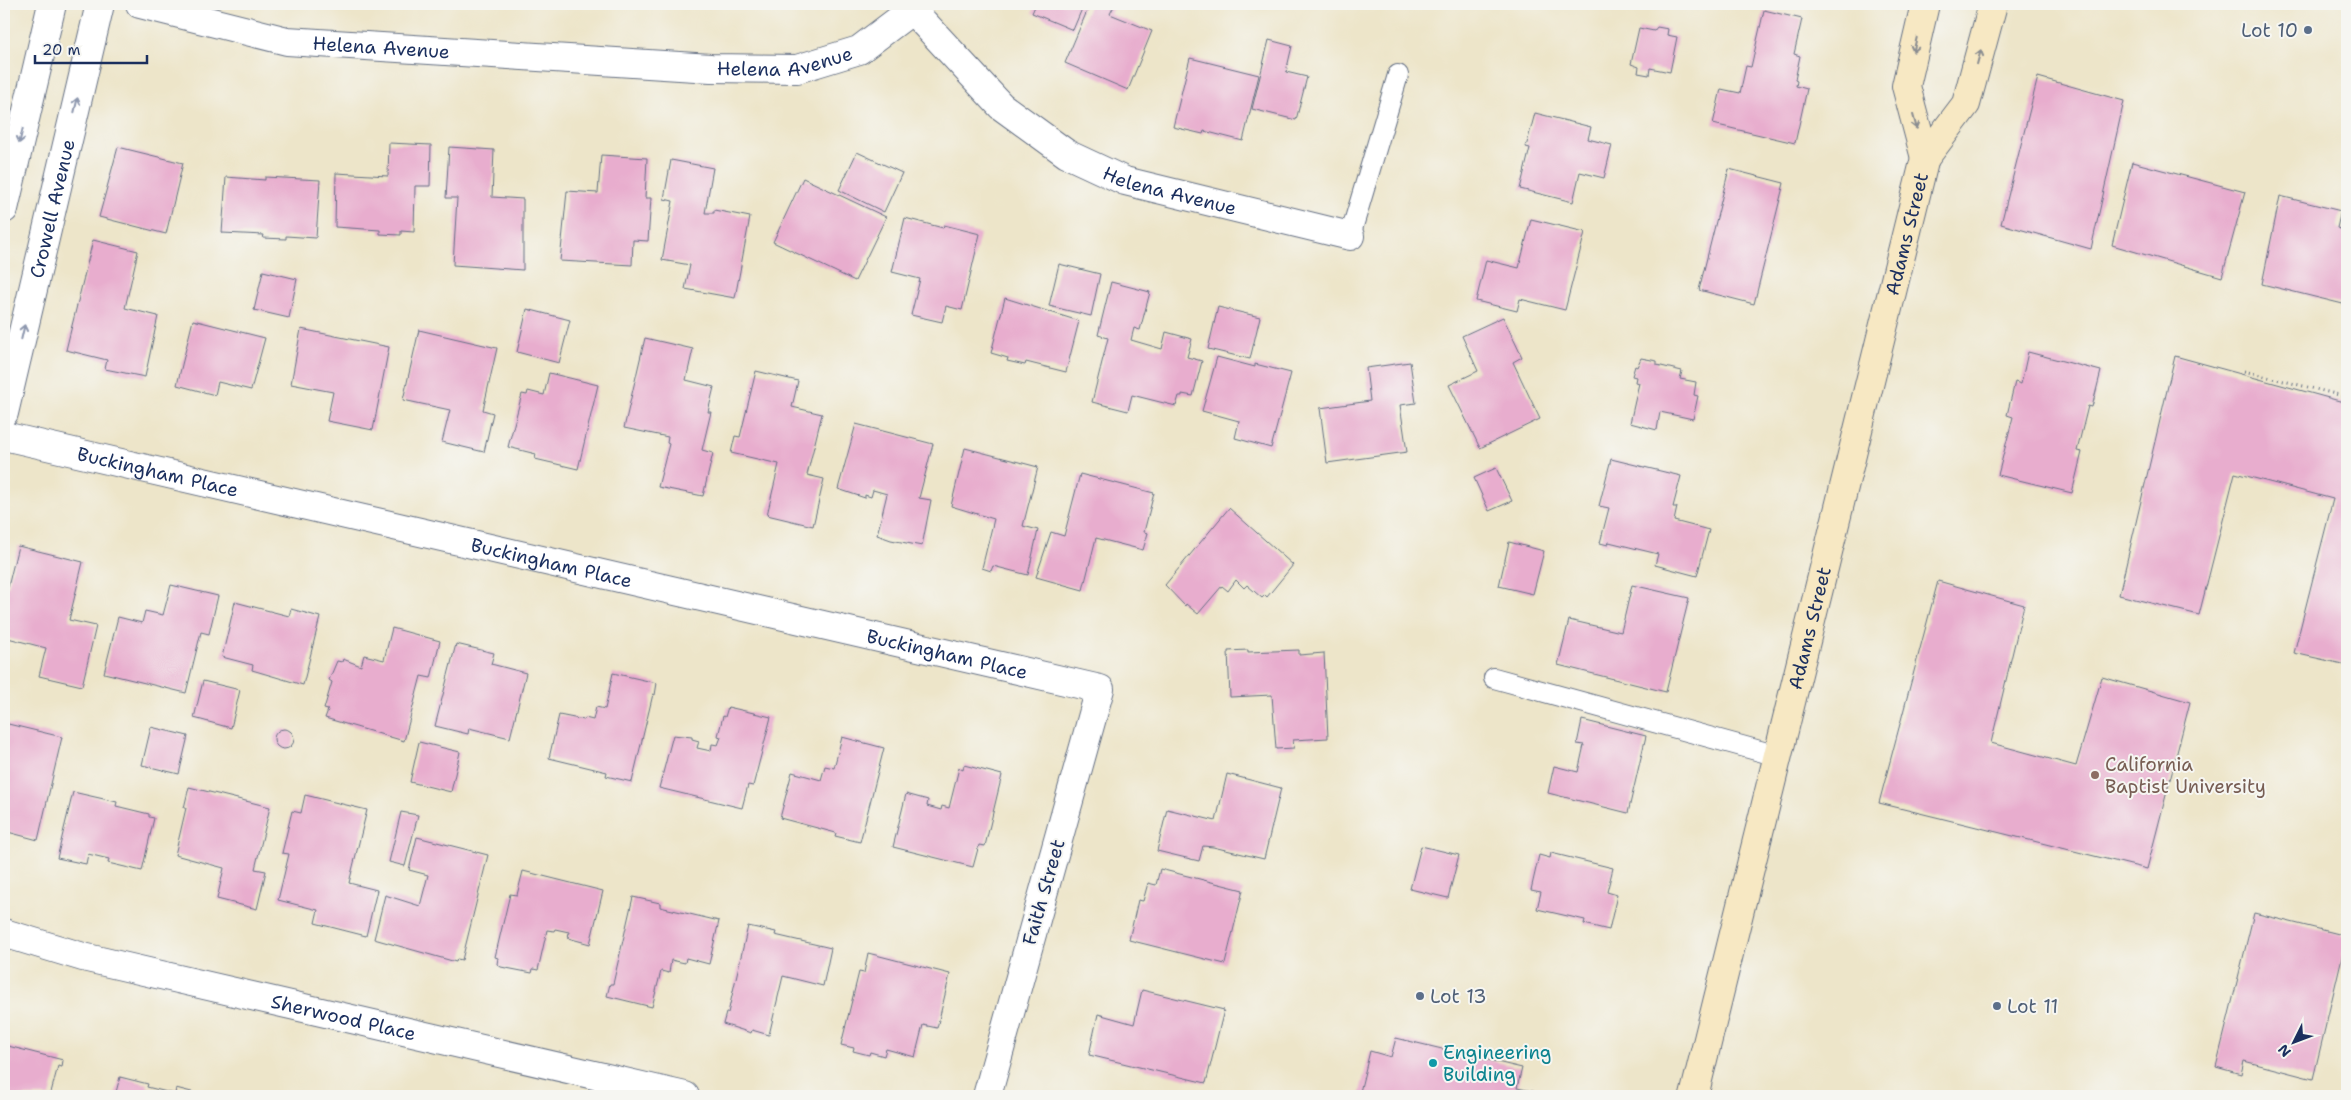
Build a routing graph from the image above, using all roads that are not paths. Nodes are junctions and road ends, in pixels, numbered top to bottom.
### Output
1 (52, 4) edge
2 (100, 4) edge
3 (140, 4) edge
4 (1925, 4) edge
5 (1993, 4) edge
6 (915, 7) edge
7 (1398, 75) dead end
8 (1924, 158) junction
9 (4, 209) edge
10 (1350, 236) joint
11 (4, 413) edge
12 (4, 436) edge
13 (1494, 678) dead end
14 (1100, 689) joint
15 (1778, 756) junction
16 (4, 933) edge
17 (685, 1096) edge
18 (987, 1096) edge
19 (1694, 1096) edge

1 -> 9 street
11 -> 2 street, Crowell Avenue
3 - 6 street, Helena Avenue
4 -> 8 main road, Adams Street
8 -> 5 main road, Adams Street
6 - 10 street, Helena Avenue
7 - 10 lane
8 - 15 main road, Adams Street
12 - 14 street, Buckingham Place
13 - 15 lane
14 - 18 street, Faith Street
15 - 19 main road, Adams Street
16 - 17 street, Sherwood Place

